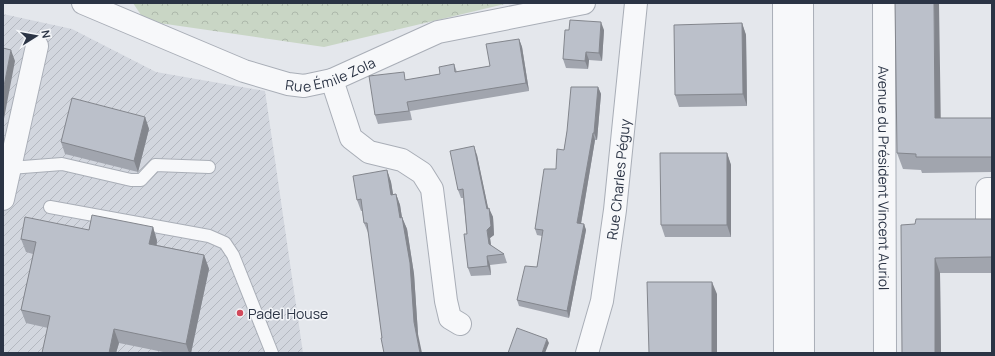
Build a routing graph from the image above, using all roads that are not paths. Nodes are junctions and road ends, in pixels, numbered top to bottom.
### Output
1 (83, 3) edge
2 (584, 3) edge
3 (636, 3) edge
4 (784, 3) edge
5 (802, 3) edge
6 (884, 3) edge
7 (37, 46) dead end
8 (332, 80) junction
9 (209, 167) dead end
10 (10, 168) junction
11 (992, 189) edge
12 (3, 199) edge
13 (50, 206) dead end
14 (992, 222) edge
15 (460, 324) dead end
16 (272, 353) edge
17 (586, 353) edge
18 (785, 353) edge
19 (803, 353) edge
20 (885, 353) edge

1 - 8 street, Rue Émile Zola
2 - 8 street, Rue Émile Zola
3 - 17 street, Rue Charles Péguy
4 - 18 street
5 - 19 street
6 - 20 street, Avenue du Président Vincent Auriol
7 - 10 street
8 - 15 street
9 - 10 lane
10 - 12 street
11 - 14 street
13 - 16 lane

